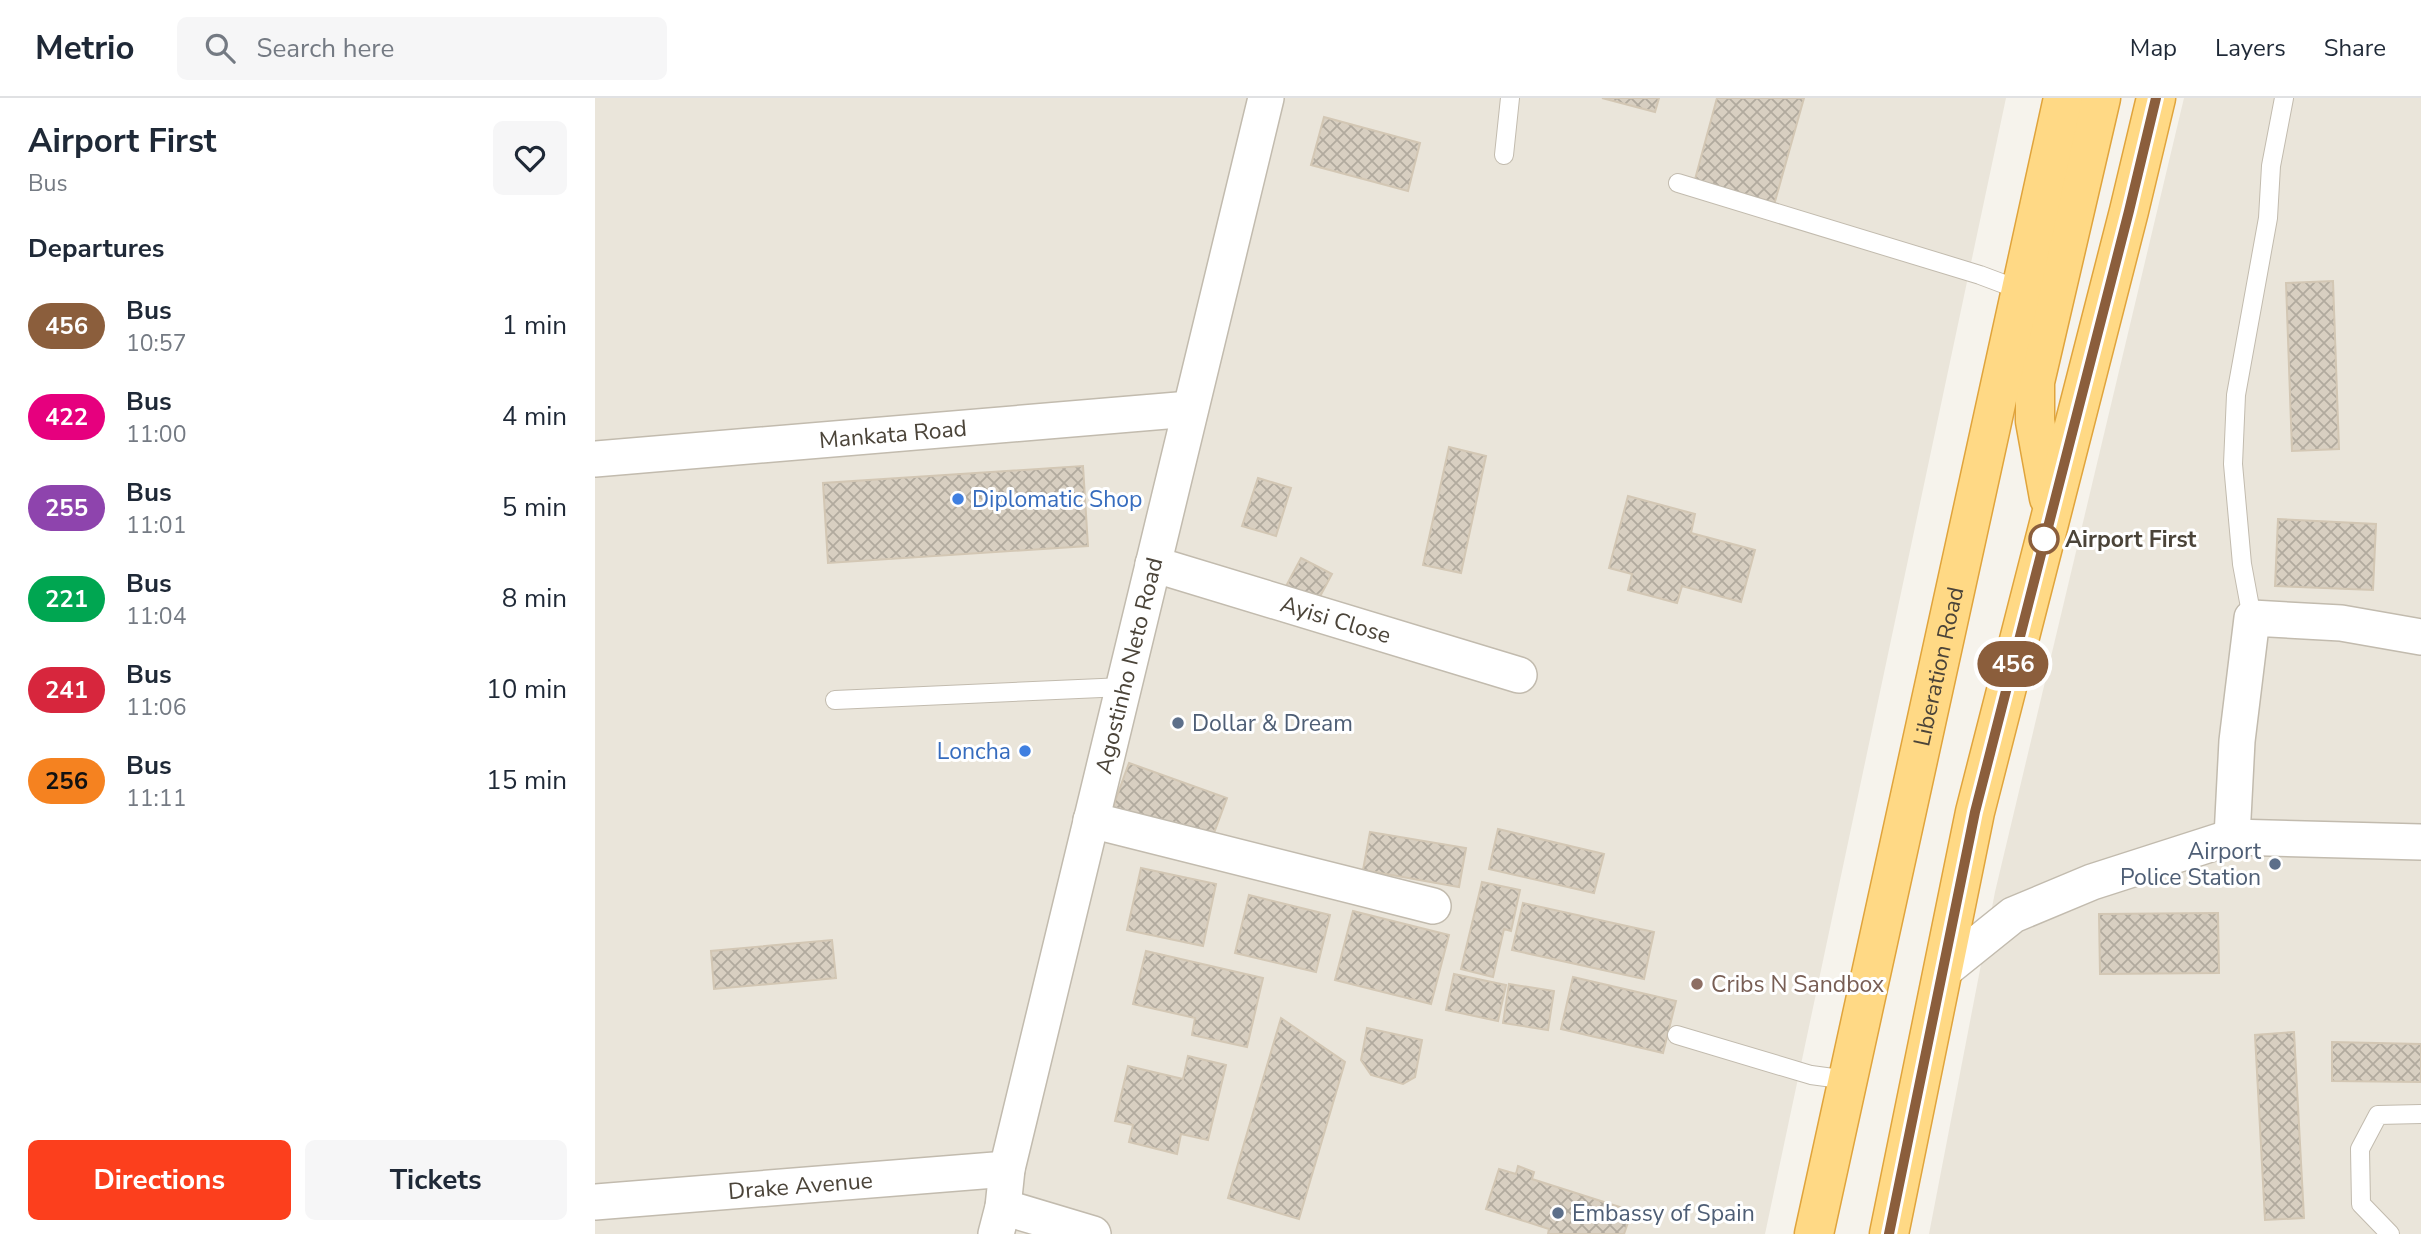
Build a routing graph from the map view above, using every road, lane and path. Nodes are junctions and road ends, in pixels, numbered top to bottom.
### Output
1 (1266, 98) edge
2 (1510, 98) edge
3 (2063, 98) edge
4 (2101, 98) edge
5 (2156, 98) edge
6 (2284, 98) edge
7 (1504, 155) dead end
8 (1678, 183) dead end
9 (2020, 290) junction
10 (1190, 409) junction
11 (595, 459) edge
12 (2051, 510) junction
13 (1153, 564) junction
14 (2252, 618) junction
15 (2421, 637) edge
16 (1519, 675) dead end
17 (1124, 687) junction
18 (835, 701) dead end
19 (1091, 820) junction
20 (2232, 837) junction
21 (2421, 842) edge
22 (1433, 906) dead end
23 (1942, 972) junction
24 (1677, 1035) dead end
25 (1848, 1080) junction
26 (2421, 1114) edge
27 (1007, 1169) junction
28 (595, 1202) edge
29 (1000, 1220) edge
30 (1093, 1234) edge
31 (1814, 1234) edge
32 (1889, 1234) edge
33 (2390, 1234) edge

1 - 10 street, Agostinho Neto Road
2 - 7 lane
3 - 9 highway, Liberation Road
4 - 12 highway
5 - 12 highway
6 - 14 lane
8 - 9 lane
9 - 25 highway, Liberation Road
10 - 11 street, Mankata Road
10 - 13 street, Agostinho Neto Road
12 - 23 highway
13 - 16 street, Ayisi Close
13 - 17 street, Agostinho Neto Road
14 - 15 street
14 - 20 street
17 - 18 lane
17 - 19 street, Agostinho Neto Road
19 - 22 street
19 - 27 street, Agostinho Neto Road
20 - 21 street
20 - 23 street
23 - 32 highway
24 - 25 lane
25 - 31 highway, Liberation Road
26 - 33 lane
27 - 28 street, Drake Avenue
27 - 29 street, Agostinho Neto Road
29 - 30 street

